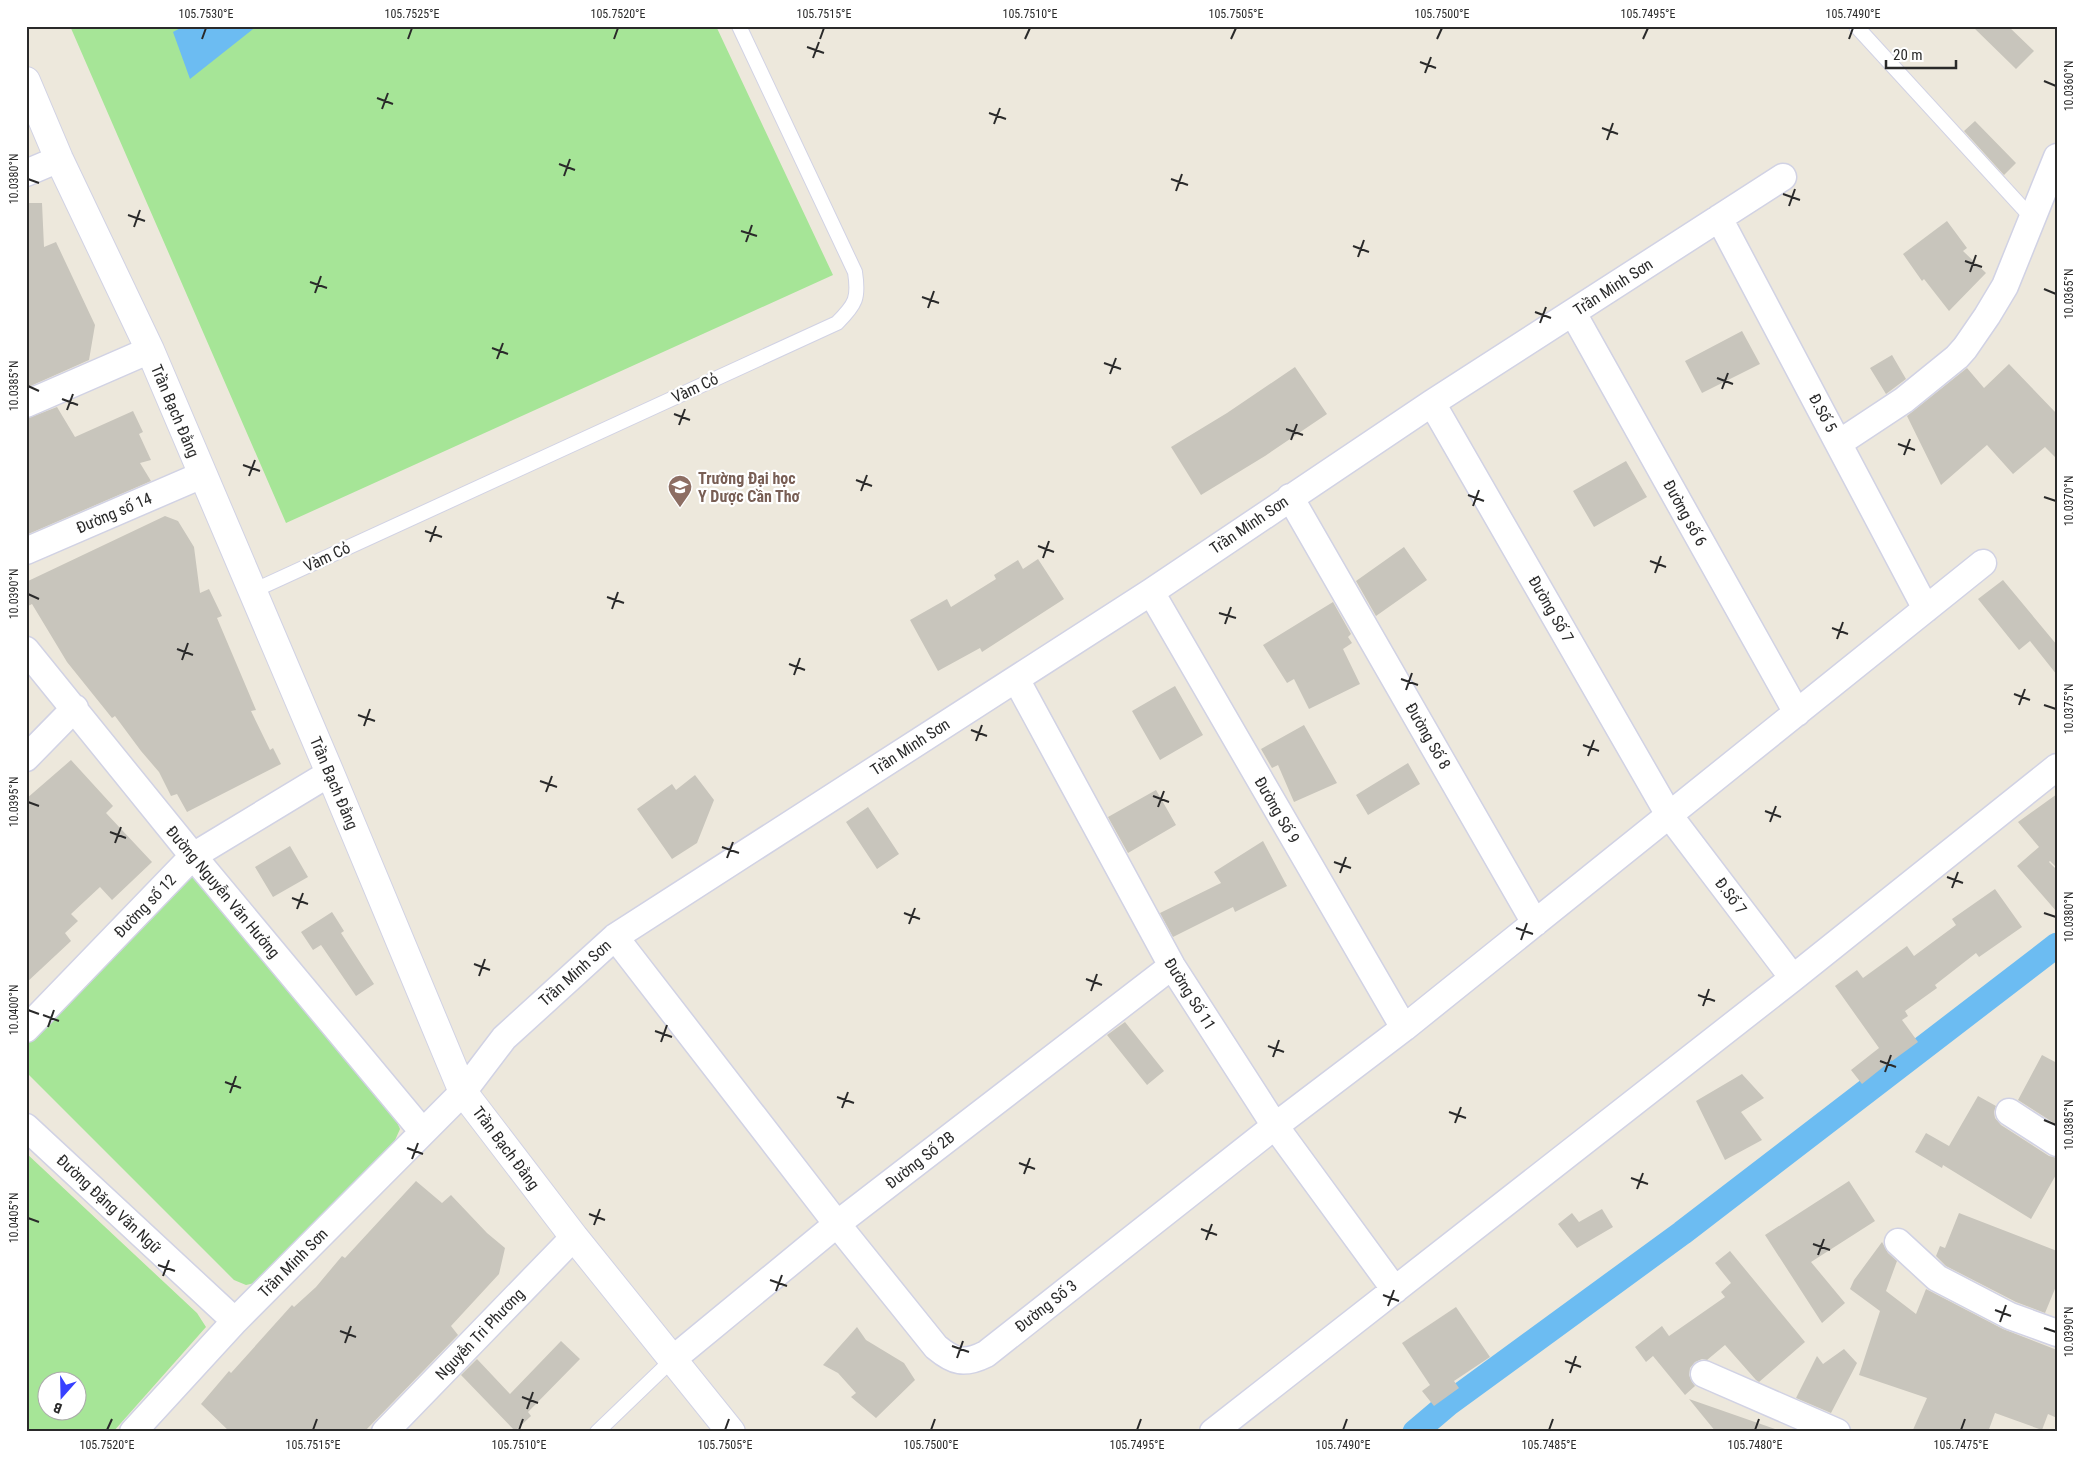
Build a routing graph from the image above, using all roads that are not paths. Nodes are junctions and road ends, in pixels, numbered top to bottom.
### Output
1 (738, 26) edge
2 (1856, 26) edge
3 (26, 80) edge
4 (2057, 157) edge
5 (59, 159) junction
6 (26, 173) edge
7 (1783, 177) dead end
8 (2031, 217) junction
9 (1719, 218) junction
10 (1573, 313) junction
11 (150, 350) junction
12 (1432, 403) junction
13 (26, 404) edge
14 (1839, 443) junction
15 (202, 475) junction
16 (1290, 497) junction
17 (26, 551) edge
18 (1984, 563) dead end
19 (253, 592) junction
20 (1151, 592) junction
21 (1926, 609) junction
22 (26, 650) edge
23 (1016, 679) junction
24 (75, 708) junction
25 (1797, 713) junction
26 (26, 758) edge
27 (2057, 767) edge
28 (330, 773) junction
29 (1669, 815) junction
30 (193, 856) junction
31 (1535, 923) junction
32 (615, 937) junction
33 (1172, 966) junction
34 (1793, 978) junction
35 (1404, 1028) junction
36 (26, 1029) edge
37 (463, 1092) junction
38 (2008, 1112) dead end
39 (1275, 1126) junction
40 (26, 1127) edge
41 (423, 1132) junction
42 (2057, 1143) edge
43 (837, 1224) junction
44 (574, 1237) junction
45 (1898, 1242) dead end
46 (1395, 1290) junction
47 (235, 1321) junction
48 (2057, 1333) edge
49 (673, 1359) junction
50 (1704, 1374) dead end
51 (133, 1432) edge
52 (385, 1432) edge
53 (597, 1432) edge
54 (732, 1432) edge
55 (1214, 1432) edge
56 (1837, 1432) edge

1 - 19 lane, Vàm Cỏ
2 - 8 lane
3 - 5 street, Trần Bạch Đằng
4 - 8 street
5 - 6 street
5 - 11 street, Trần Bạch Đằng
7 - 9 street, Trần Minh Sơn
8 - 14 street
9 - 10 street, Trần Minh Sơn
9 - 14 street, Đ.Số 5
10 - 12 street, Trần Minh Sơn
10 - 25 street, Đường số 6
11 - 13 street
11 - 15 street, Trần Bạch Đằng
12 - 16 street, Trần Minh Sơn
12 - 29 street, Đường Số 7
14 - 21 street, Đ.Số 5
15 - 17 street, Đường số 14
15 - 19 street, Trần Bạch Đằng
16 - 20 street, Trần Minh Sơn
16 - 31 street, Đường Số 8
18 - 21 street, Đường Số 3
19 - 28 street, Trần Bạch Đằng
20 - 23 street, Trần Minh Sơn
20 - 35 street, Đường Số 9
21 - 25 street, Đường Số 3
22 - 24 street, Đường Nguyễn Văn Hưởng
23 - 32 street, Trần Minh Sơn
23 - 33 street, Đường Số 11
24 - 26 street
24 - 30 street, Đường Nguyễn Văn Hưởng
25 - 29 street, Đường Số 3
27 - 34 street
28 - 30 street, Đường số 12
28 - 37 street, Trần Bạch Đằng
29 - 31 street, Đường Số 3
29 - 34 street, Đ.Số 7
30 - 36 street, Đường số 12
30 - 41 street, Đường Nguyễn Văn Hưởng
31 - 35 street, Đường Số 3
32 - 37 street, Trần Minh Sơn
32 - 43 street, Đường Số 3
33 - 39 street, Đường Số 11
33 - 43 street, Đường Số 2B
34 - 46 street
35 - 39 street, Đường Số 3
37 - 41 street, Trần Minh Sơn
37 - 44 street, Trần Bạch Đằng
38 - 42 street
39 - 43 street, Đường Số 3
39 - 46 street, Đường Số 11
40 - 47 street, Đường Đặng Văn Ngữ
41 - 47 street, Trần Minh Sơn
43 - 49 street, Đường Số 2B
44 - 49 street, Trần Bạch Đằng
44 - 52 street, Nguyễn Tri Phương
45 - 48 street
46 - 55 street
47 - 51 street, Trần Minh Sơn
49 - 53 lane
49 - 54 street, Trần Bạch Đằng
50 - 56 street

